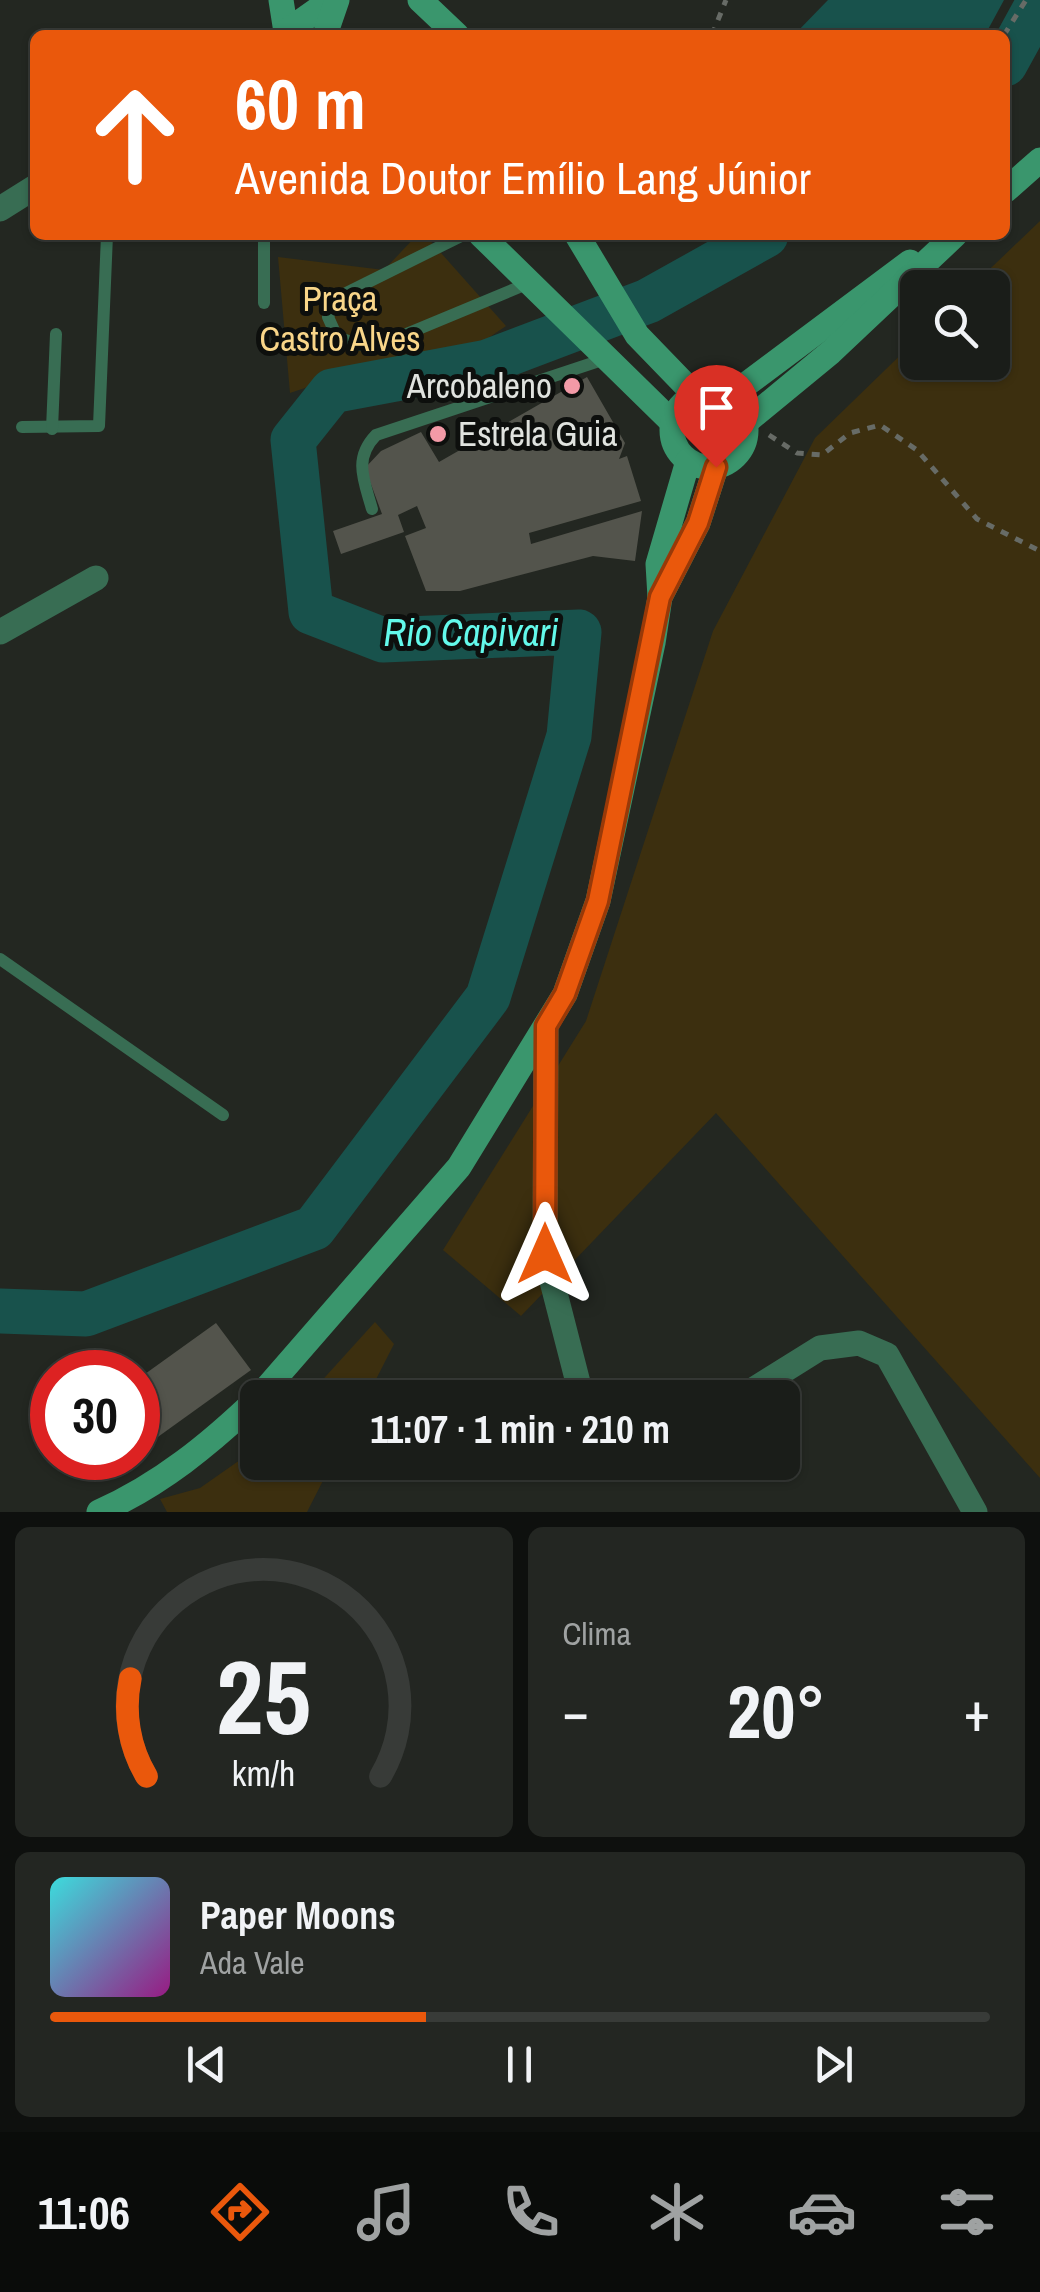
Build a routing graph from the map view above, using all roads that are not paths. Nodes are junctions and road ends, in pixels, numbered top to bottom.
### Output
1 (281, 0) edge
2 (334, 0) edge
3 (420, 0) edge
4 (285, 30) edge
5 (291, 30) edge
6 (325, 30) edge
7 (452, 30) edge
8 (1040, 160) edge
9 (1010, 187) edge
10 (30, 190) edge
11 (0, 208) edge
12 (107, 240) edge
13 (264, 240) edge
14 (454, 240) edge
15 (486, 240) edge
16 (580, 240) edge
17 (948, 240) edge
18 (949, 240) edge
19 (529, 283) junction
20 (264, 304) dead end
21 (56, 334) dead end
22 (602, 356) junction
23 (696, 396) junction
24 (728, 398) junction
25 (673, 423) junction
26 (22, 427) dead end
27 (52, 429) junction
28 (746, 430) junction
29 (688, 461) junction
30 (716, 467) junction
31 (372, 509) dead end
32 (96, 578) dead end
33 (660, 597) junction
34 (0, 632) edge
35 (0, 959) edge
36 (546, 1026) junction
37 (223, 1116) dead end
38 (274, 1380) edge
39 (577, 1380) edge
40 (769, 1380) edge
41 (240, 1415) edge
42 (101, 1512) edge
43 (975, 1512) edge

1 - 4 street
2 - 5 street
2 - 6 street
3 - 7 street
8 - 9 street
10 - 11 street
12 - 27 lane
13 - 20 lane
14 - 19 lane
15 - 19 street
16 - 23 street
17 - 24 street
18 - 28 street
19 - 22 street
21 - 27 lane
22 - 25 street
22 - 31 lane
23 - 24 street
23 - 25 street
24 - 28 street
25 - 29 street
26 - 27 lane
28 - 30 street
29 - 30 street
29 - 33 street
30 - 33 street
32 - 34 street
33 - 36 street
35 - 37 lane
36 - 38 street
36 - 39 street
40 - 43 street
41 - 42 street

